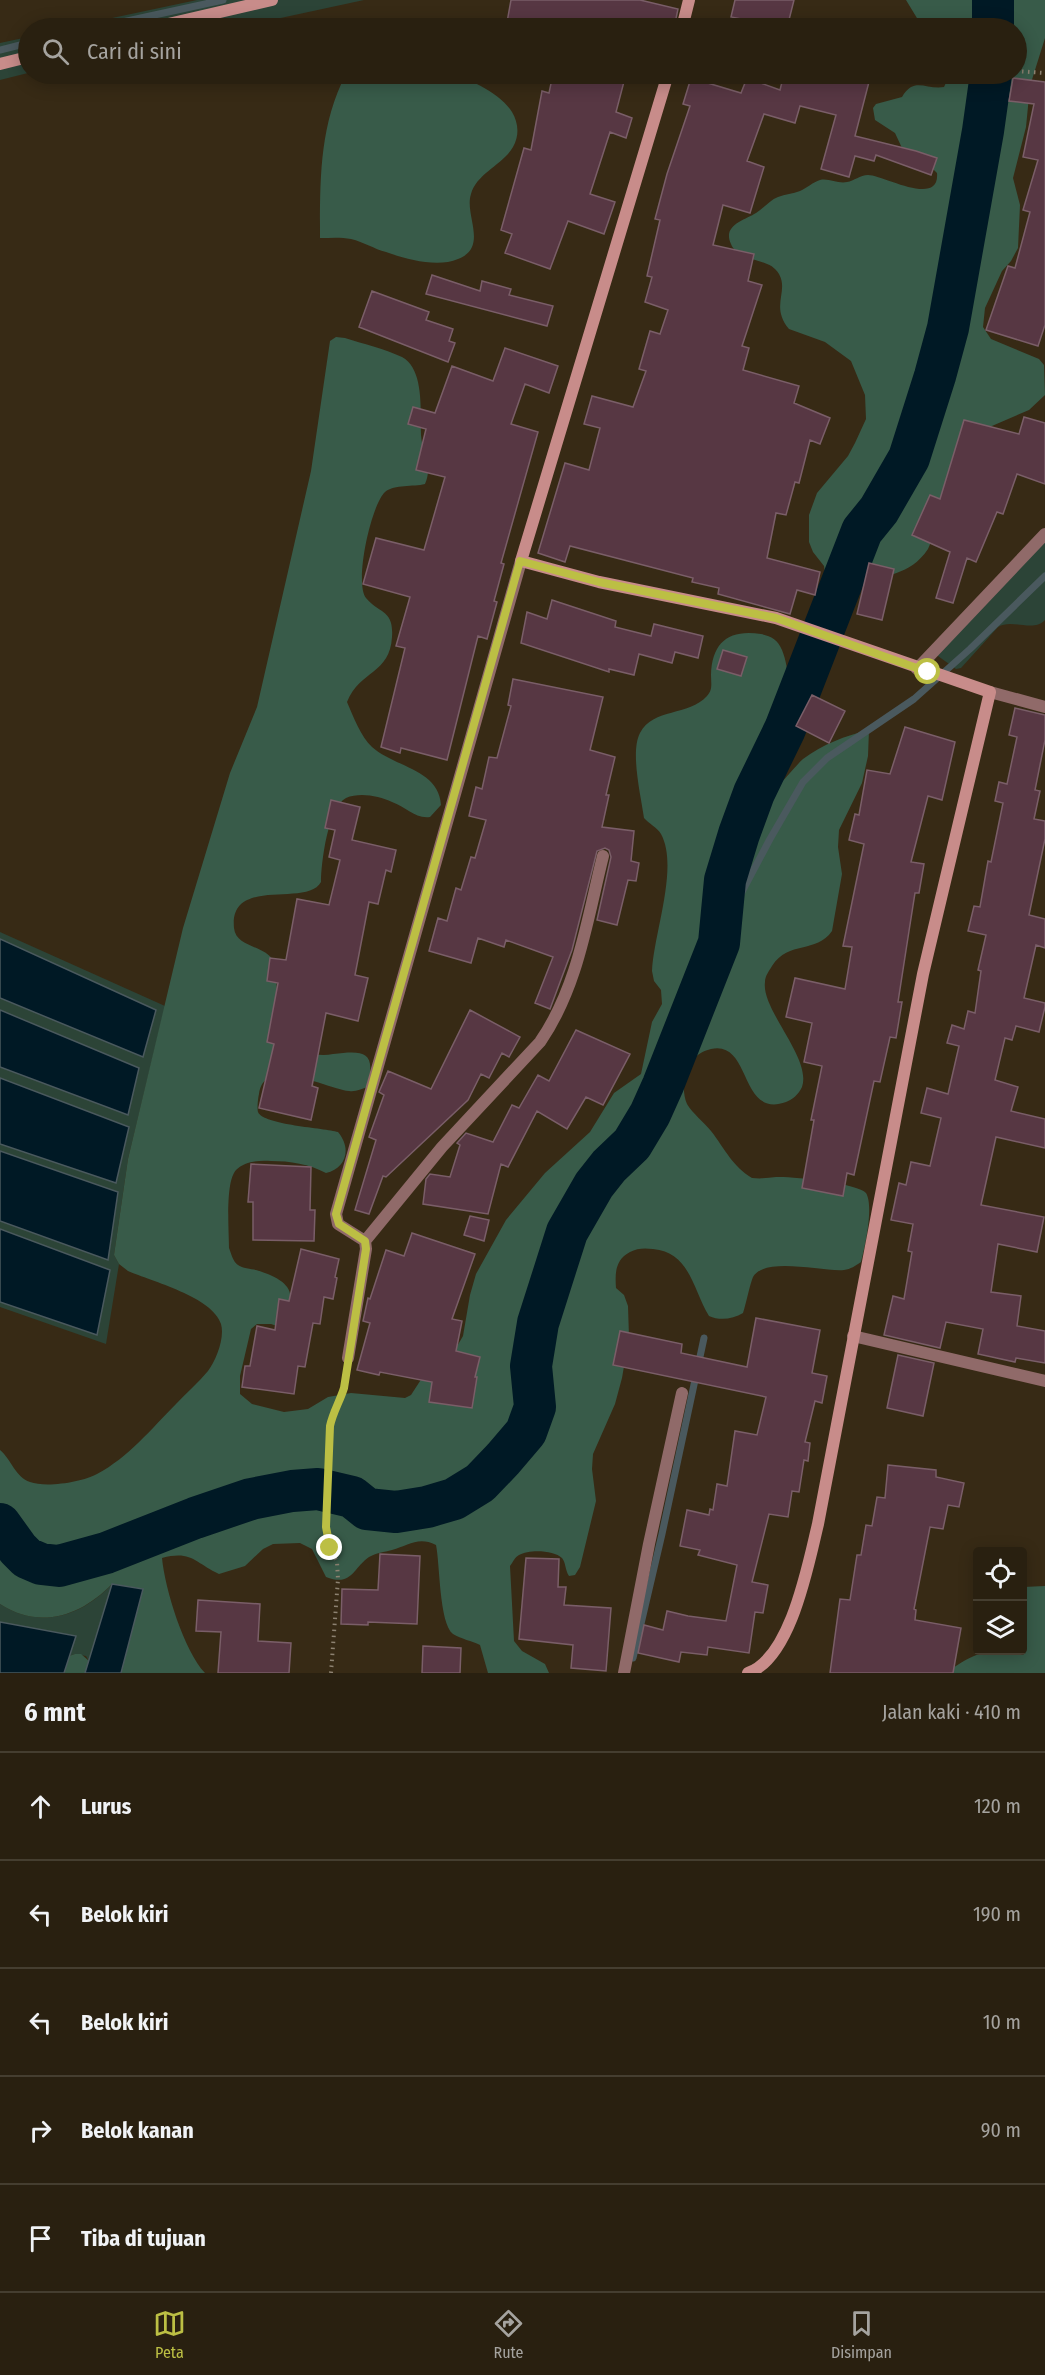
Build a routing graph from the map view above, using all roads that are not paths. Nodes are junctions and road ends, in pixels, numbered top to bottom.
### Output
1 (272, 0) edge
2 (690, 0) edge
3 (194, 18) edge
4 (685, 18) edge
5 (18, 60) edge
6 (0, 64) edge
7 (665, 84) edge
8 (1045, 534) edge
9 (520, 561) junction
10 (923, 671) junction
11 (990, 692) junction
12 (1045, 707) edge
13 (603, 856) dead end
14 (365, 1241) junction
15 (854, 1336) junction
16 (348, 1358) road end
17 (1045, 1381) edge
18 (682, 1393) dead end
19 (624, 1673) edge
20 (748, 1673) edge

1 - 3 street
2 - 4 street
5 - 6 street
7 - 9 street
8 - 10 street
9 - 10 street
9 - 14 street
10 - 11 street
11 - 12 street
11 - 15 street
13 - 14 street
14 - 16 street
15 - 17 street
15 - 20 street
18 - 19 street

